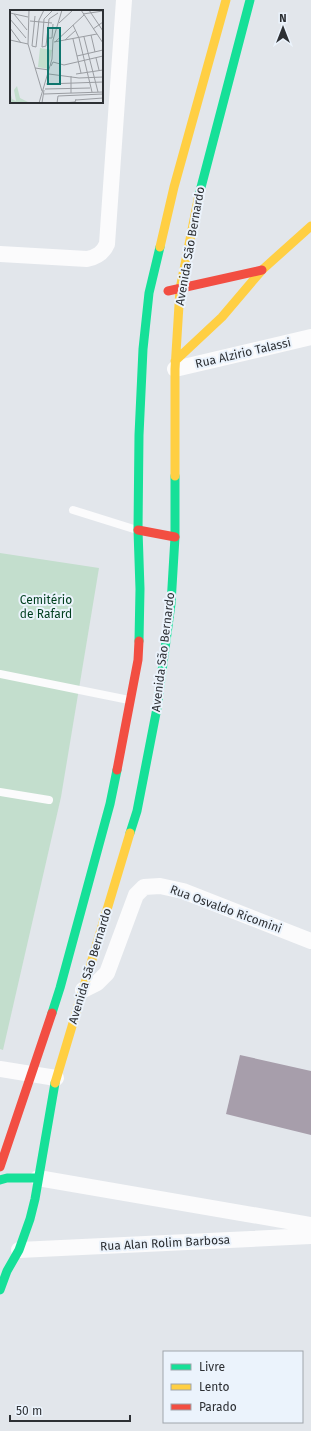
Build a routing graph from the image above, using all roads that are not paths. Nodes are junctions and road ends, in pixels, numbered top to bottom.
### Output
1 (124, 0) edge
2 (226, 0) edge
3 (250, 0) edge
4 (311, 226) edge
5 (0, 254) edge
6 (262, 270) junction
7 (180, 289) junction
8 (149, 293) junction
9 (311, 337) edge
10 (175, 365) junction
11 (73, 510) dead end
12 (138, 530) junction
13 (175, 537) junction
14 (0, 674) edge
15 (130, 700) junction
16 (0, 792) edge
17 (49, 800) dead end
18 (311, 941) edge
19 (83, 990) junction
20 (0, 1069) edge
21 (32, 1074) junction
22 (56, 1078) junction
23 (0, 1167) edge
24 (38, 1178) junction
25 (0, 1180) edge
26 (311, 1225) edge
27 (311, 1236) edge
28 (16, 1249) junction
29 (0, 1290) edge

1 - 5 street
2 - 8 main road, Avenida São Bernardo
3 - 7 main road, Avenida São Bernardo
4 - 6 main road
6 - 7 main road
6 - 10 main road
7 - 8 main road
7 - 10 main road, Avenida São Bernardo
8 - 12 main road, Avenida São Bernardo
9 - 10 street, Rua Alzirio Talassi
10 - 13 main road, Avenida São Bernardo
11 - 12 lane
12 - 13 main road
12 - 15 main road, Avenida São Bernardo
13 - 19 main road, Avenida São Bernardo
14 - 15 lane
15 - 21 main road, Avenida São Bernardo
16 - 17 lane
18 - 19 street, Rua Osvaldo Ricomini
19 - 22 main road, Avenida São Bernardo
20 - 21 street
21 - 22 street
21 - 23 main road, Avenida São Bernardo
22 - 24 main road, Avenida São Bernardo
24 - 25 main road
24 - 26 street
24 - 28 main road, Avenida São Bernardo
27 - 28 street, Rua Alan Rolim Barbosa
28 - 29 main road, Avenida São Bernardo

